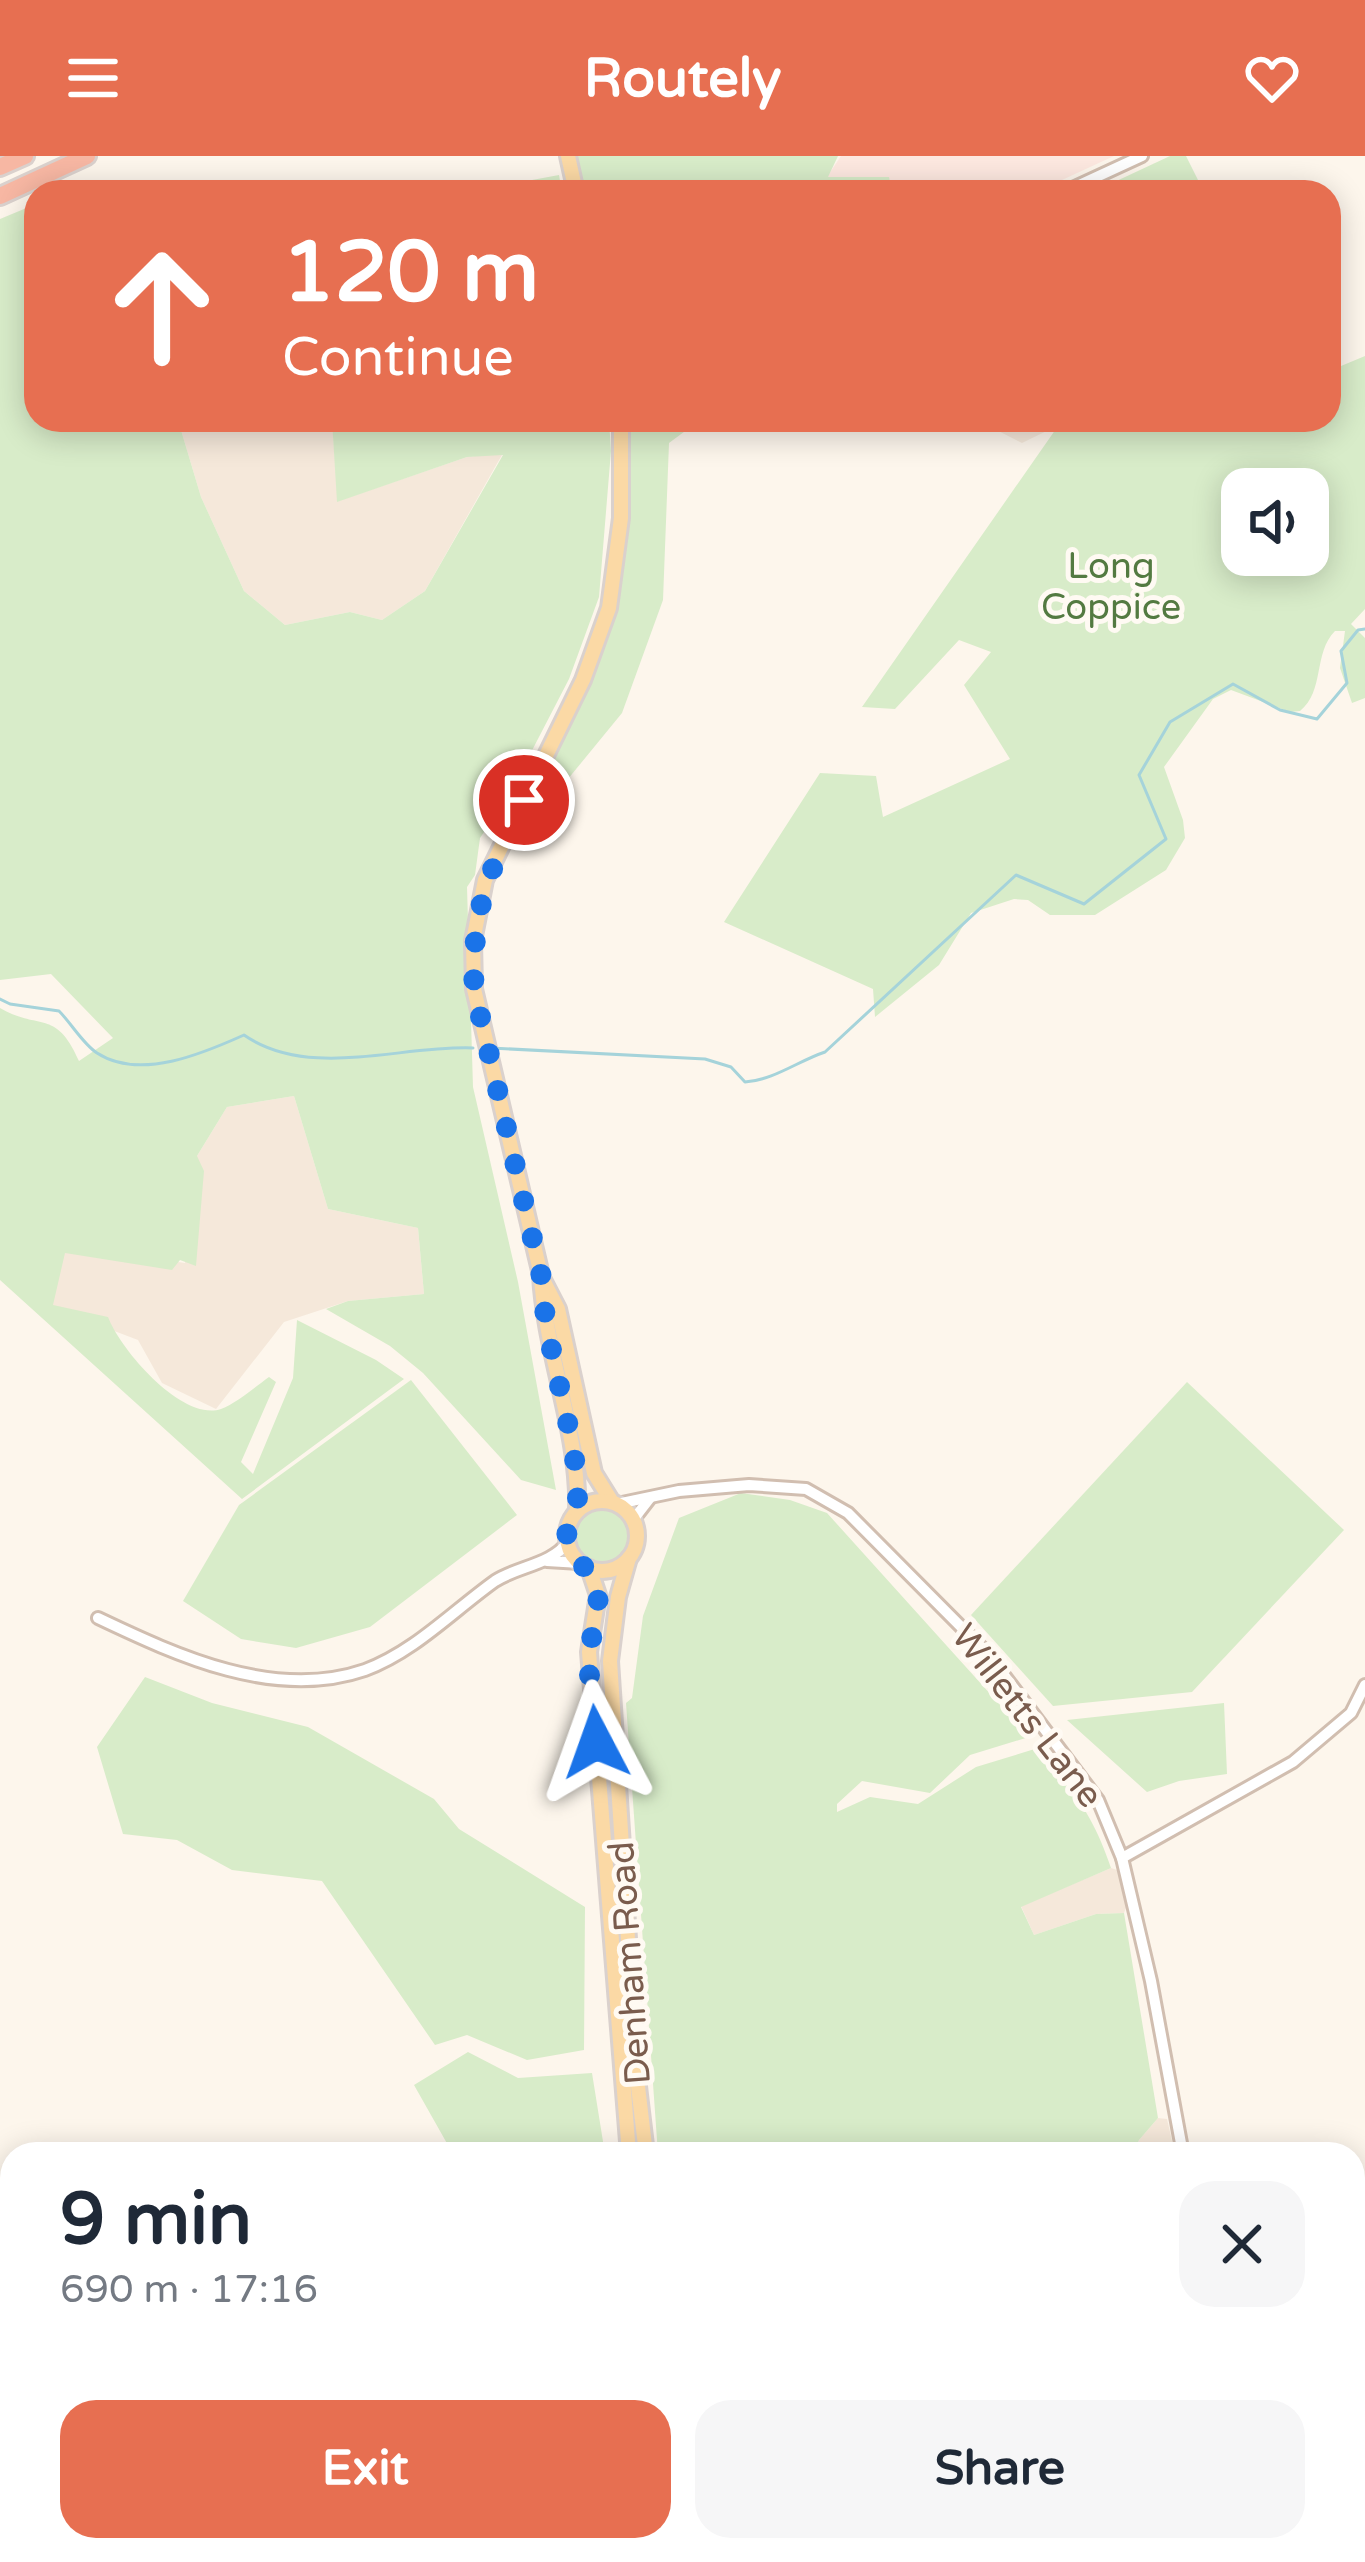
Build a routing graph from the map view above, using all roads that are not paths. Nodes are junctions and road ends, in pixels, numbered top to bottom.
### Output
1 (26, 156) edge
2 (87, 156) edge
3 (1142, 156) edge
4 (0, 167) edge
5 (35, 180) edge
6 (1090, 180) edge
7 (621, 432) edge
8 (541, 1275) junction
9 (652, 1496) junction
10 (614, 1503) junction
11 (577, 1511) junction
12 (633, 1520) junction
13 (568, 1542) junction
14 (629, 1558) junction
15 (544, 1561) junction
16 (584, 1566) junction
17 (98, 1618) dead end
18 (1365, 1685) edge
19 (1122, 1858) junction
20 (627, 2142) edge
21 (645, 2142) edge
22 (1181, 2142) edge

1 - 4 highway
2 - 5 highway
3 - 6 street
7 - 8 main road
8 - 10 main road
8 - 11 main road
9 - 10 street, Willetts Lane
9 - 12 street
9 - 19 street, Willetts Lane
10 - 11 main road
10 - 12 main road
11 - 13 main road
12 - 14 main road
13 - 15 street
13 - 16 main road
14 - 16 main road
14 - 21 main road, Denham Road
15 - 16 street
15 - 17 street
16 - 20 main road, Denham Road
18 - 19 street
19 - 22 street, Willetts Lane

